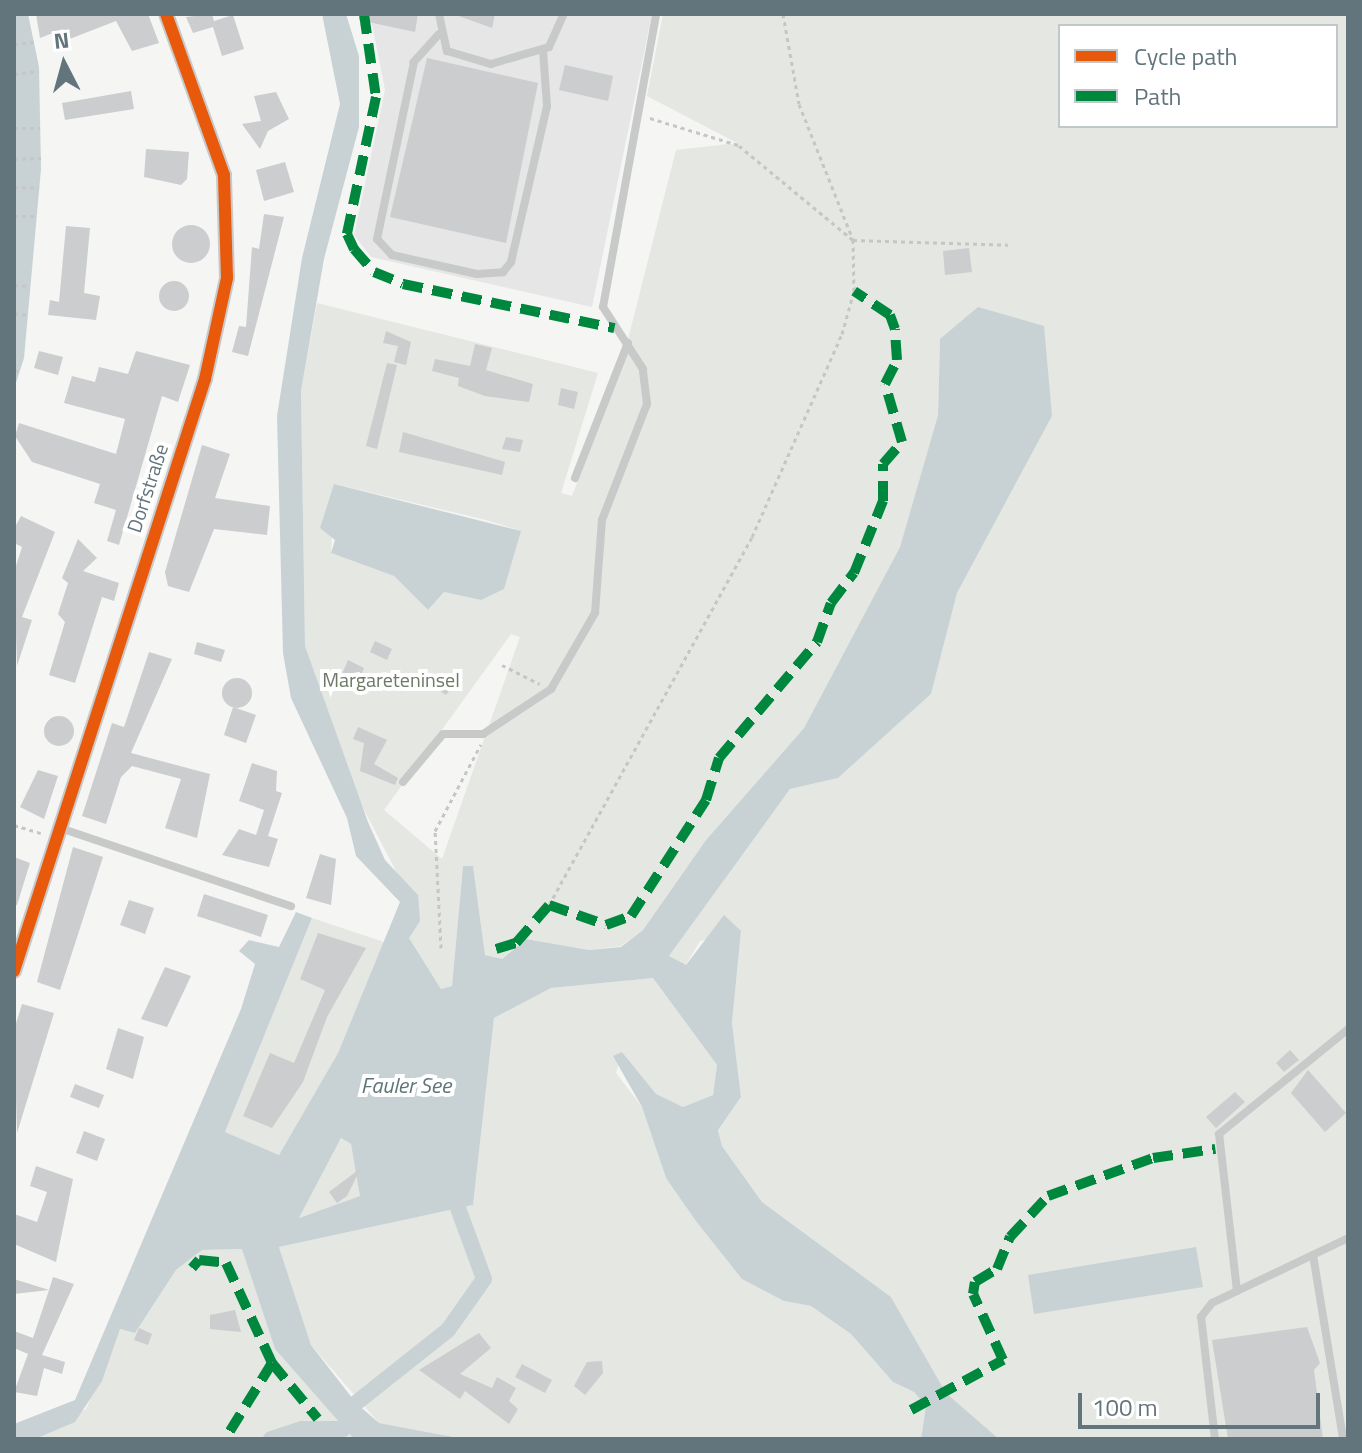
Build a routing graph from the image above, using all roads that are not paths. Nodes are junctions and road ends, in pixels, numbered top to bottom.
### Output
1 (166, 14) edge
2 (439, 14) edge
3 (564, 14) edge
4 (656, 14) edge
5 (439, 34) junction
6 (543, 50) junction
7 (628, 343) junction
8 (575, 478) dead end
9 (403, 782) dead end
10 (57, 833) junction
11 (291, 906) dead end
12 (14, 971) edge
13 (1348, 1029) edge
14 (1348, 1238) edge
15 (1313, 1255) junction
16 (1237, 1291) junction
17 (1215, 1439) edge
18 (1343, 1439) edge

1 - 10 street, Dorfstraße
2 - 5 lane
3 - 6 lane
4 - 7 lane
5 - 6 lane
5 - 6 lane
7 - 8 lane
7 - 9 lane
10 - 11 lane
10 - 12 street, Dorfstraße
13 - 16 lane
14 - 15 lane
15 - 16 lane
15 - 18 lane
16 - 17 lane

